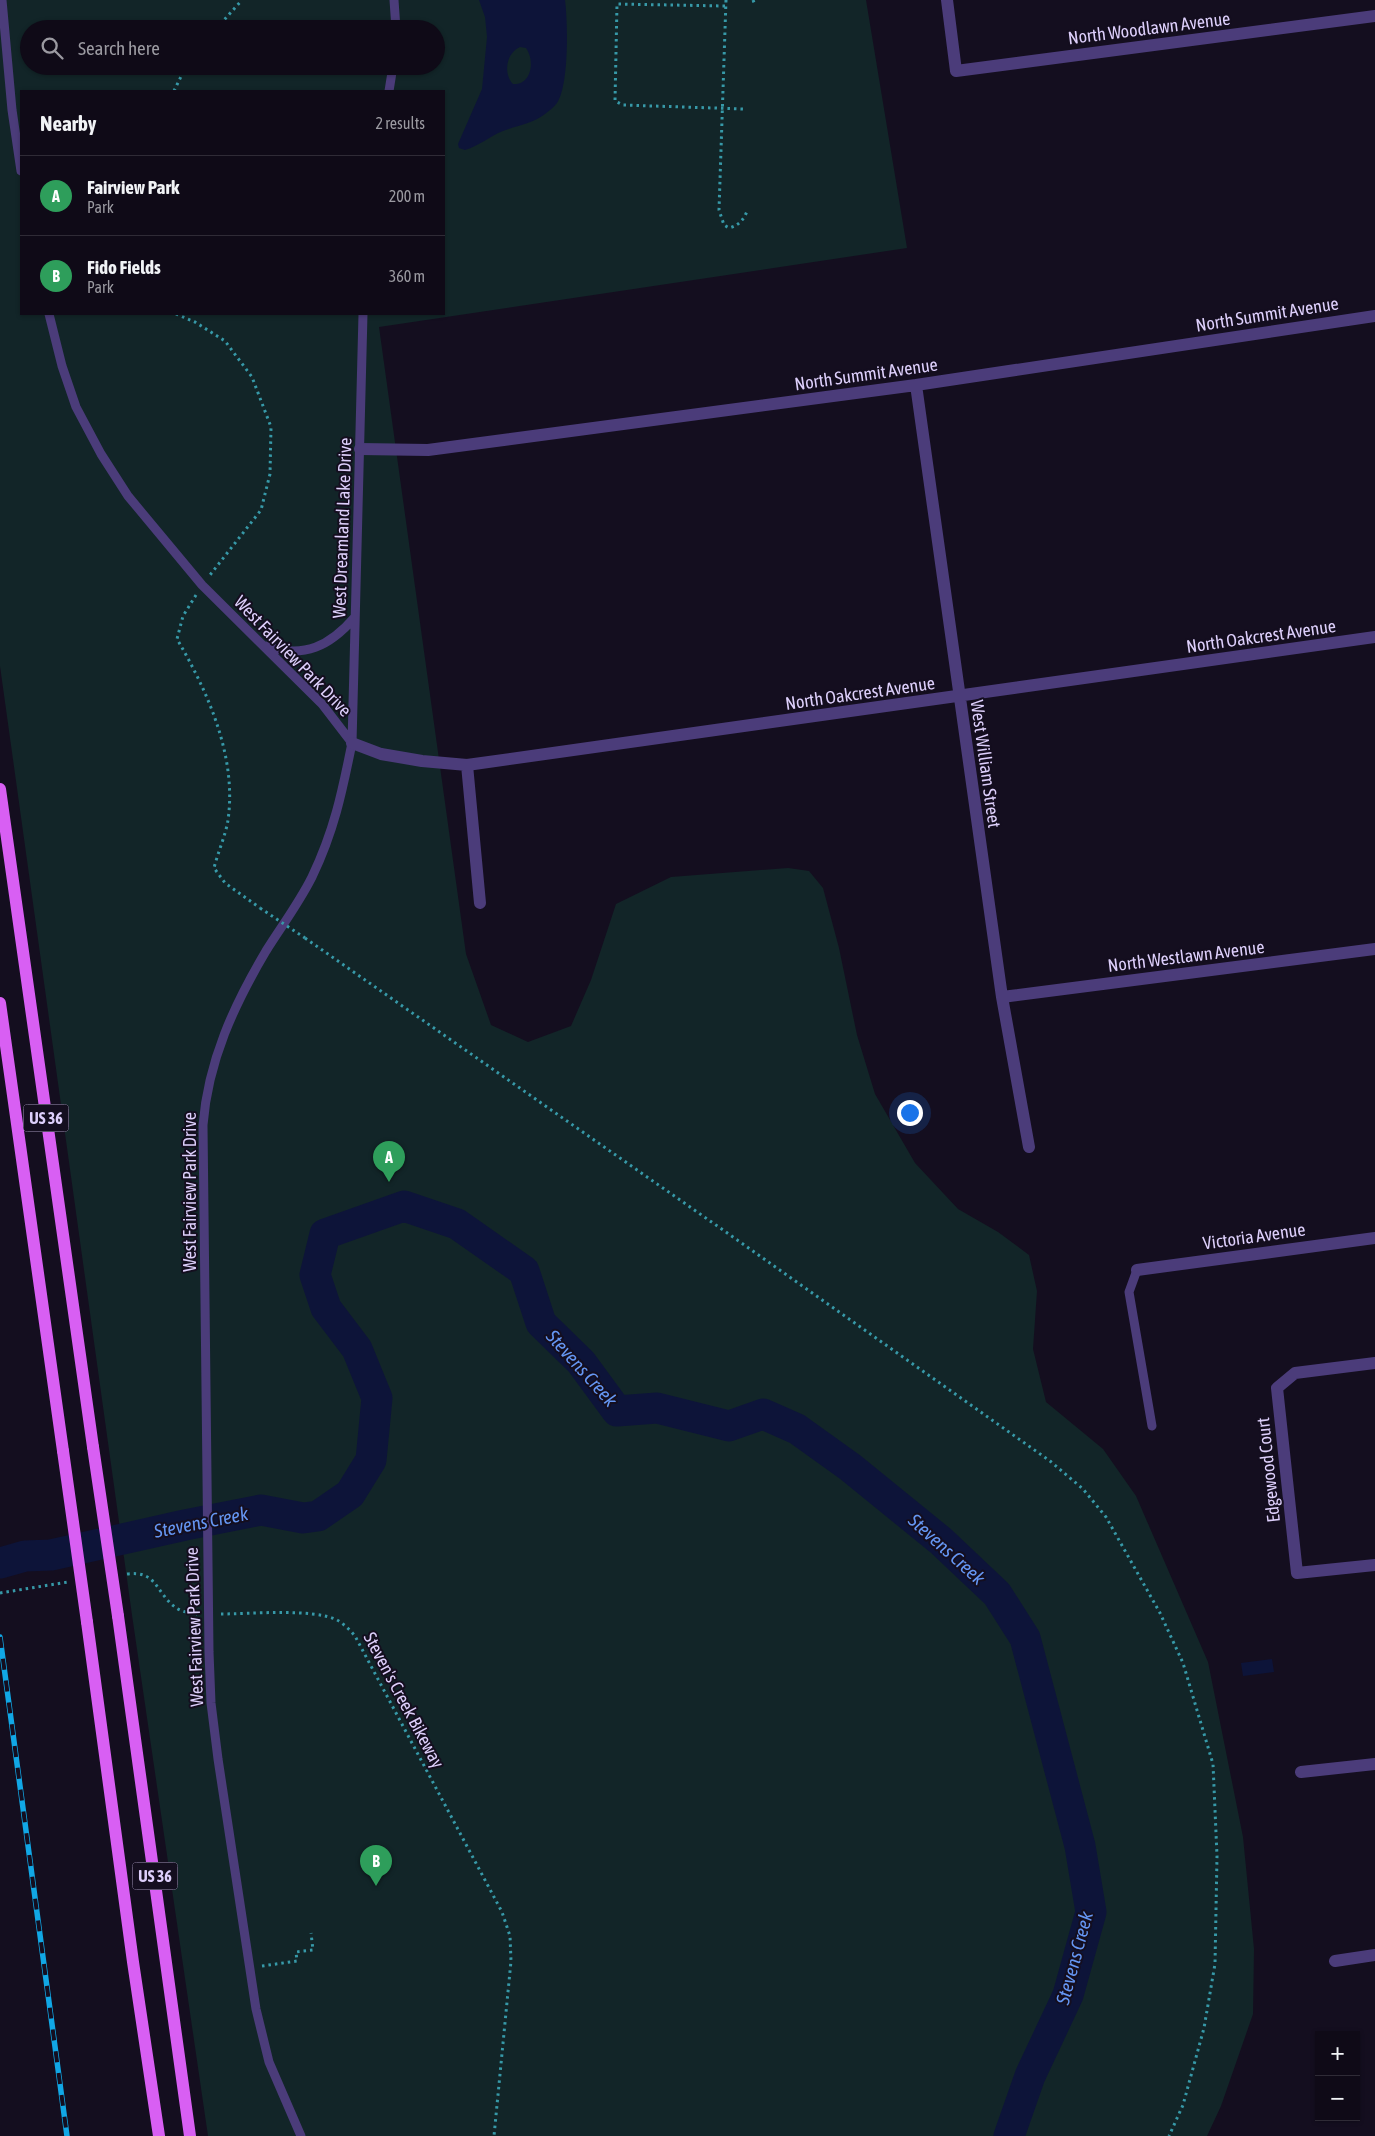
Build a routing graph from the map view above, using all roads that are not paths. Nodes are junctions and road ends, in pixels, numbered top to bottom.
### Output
1 (2, 0) edge
2 (394, 0) edge
3 (947, 0) edge
4 (1375, 16) edge
5 (395, 20) edge
6 (392, 75) edge
7 (389, 90) edge
8 (20, 164) edge
9 (49, 315) edge
10 (363, 315) edge
11 (1375, 316) edge
12 (916, 385) junction
13 (360, 449) junction
14 (355, 617) junction
15 (1375, 637) edge
16 (263, 645) junction
17 (959, 697) junction
18 (352, 743) junction
19 (467, 765) junction
20 (0, 789) edge
21 (480, 903) dead end
22 (1375, 949) edge
23 (1002, 998) junction
24 (0, 1003) edge
25 (1029, 1147) dead end
26 (1375, 1238) edge
27 (1137, 1270) joint
28 (1375, 1363) edge
29 (1152, 1426) dead end
30 (1375, 1565) edge
31 (1375, 1764) edge
32 (1302, 1772) dead end
33 (1375, 1956) edge
34 (1335, 1961) dead end
35 (159, 2136) edge
36 (190, 2136) edge
37 (301, 2136) edge

1 - 8 lane
2 - 5 lane
3 - 4 street, North Woodlawn Avenue
6 - 7 lane
9 - 16 lane, West Fairview Park Drive
10 - 13 lane, West Dreamland Lake Drive
11 - 12 street, North Summit Avenue
12 - 13 street, North Summit Avenue
12 - 17 street, West William Street
13 - 14 lane, West Dreamland Lake Drive
14 - 16 lane
14 - 18 lane, West Dreamland Lake Drive
15 - 17 street, North Oakcrest Avenue
16 - 18 lane, West Fairview Park Drive
17 - 19 street, North Oakcrest Avenue
17 - 23 street, West William Street
18 - 19 street, North Oakcrest Avenue
18 - 37 lane, West Fairview Park Drive
19 - 21 street
20 - 36 main road, US 36, bridge
22 - 23 street, North Westlawn Avenue
23 - 25 street, West William Street
24 - 35 main road, US 36, bridge
26 - 27 street, Victoria Avenue
27 - 29 lane
28 - 30 street, Edgewood Court
31 - 32 street
33 - 34 street

